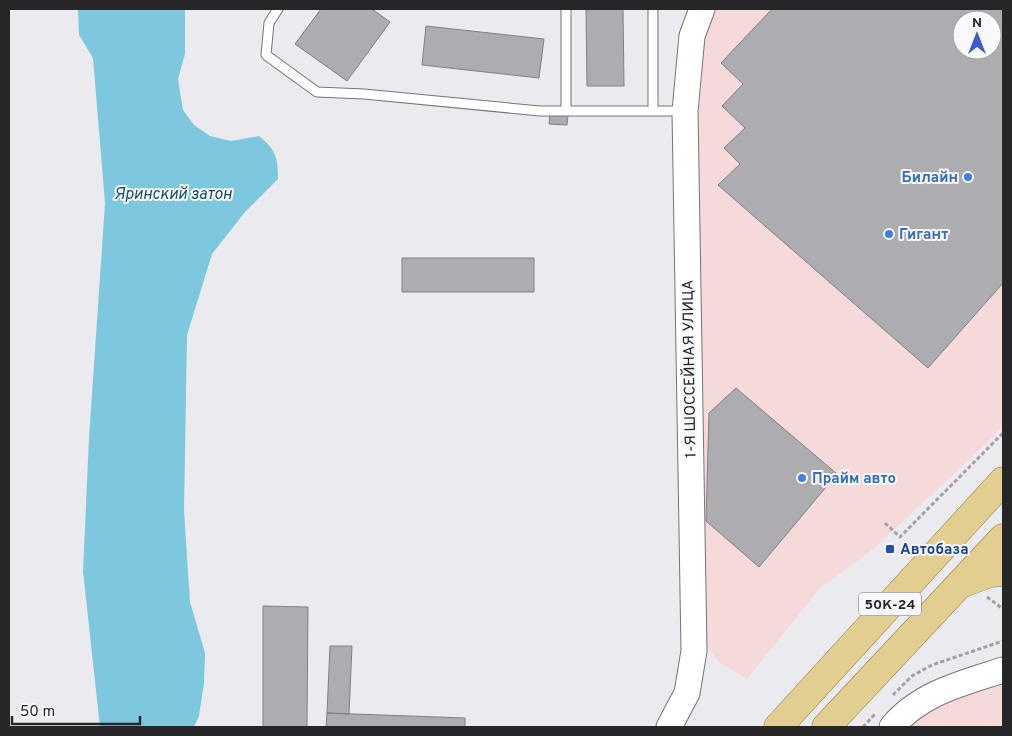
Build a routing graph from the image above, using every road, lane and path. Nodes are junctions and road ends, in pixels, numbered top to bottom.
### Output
1 (278, 9) edge
2 (566, 9) edge
3 (653, 9) edge
4 (702, 9) edge
5 (566, 111) junction
6 (654, 111) junction
7 (685, 111) junction
8 (1003, 434) edge
9 (1003, 481) edge
10 (885, 522) dead end
11 (1003, 538) edge
12 (1003, 572) edge
13 (963, 583) junction
14 (1003, 670) edge
15 (669, 727) edge
16 (778, 727) edge
17 (826, 727) edge
18 (892, 727) edge

1 - 5 lane
2 - 5 lane
3 - 6 lane
4 - 7 main road, 1-Я ШОССЕЙНАЯ УЛИЦА
5 - 6 lane
6 - 7 lane
7 - 15 main road, 1-Я ШОССЕЙНАЯ УЛИЦА
8 - 10 path
9 - 16 main road, 50К-24
11 - 13 main road, 50К-24
12 - 13 main road
13 - 17 main road, 50К-24
14 - 18 main road

